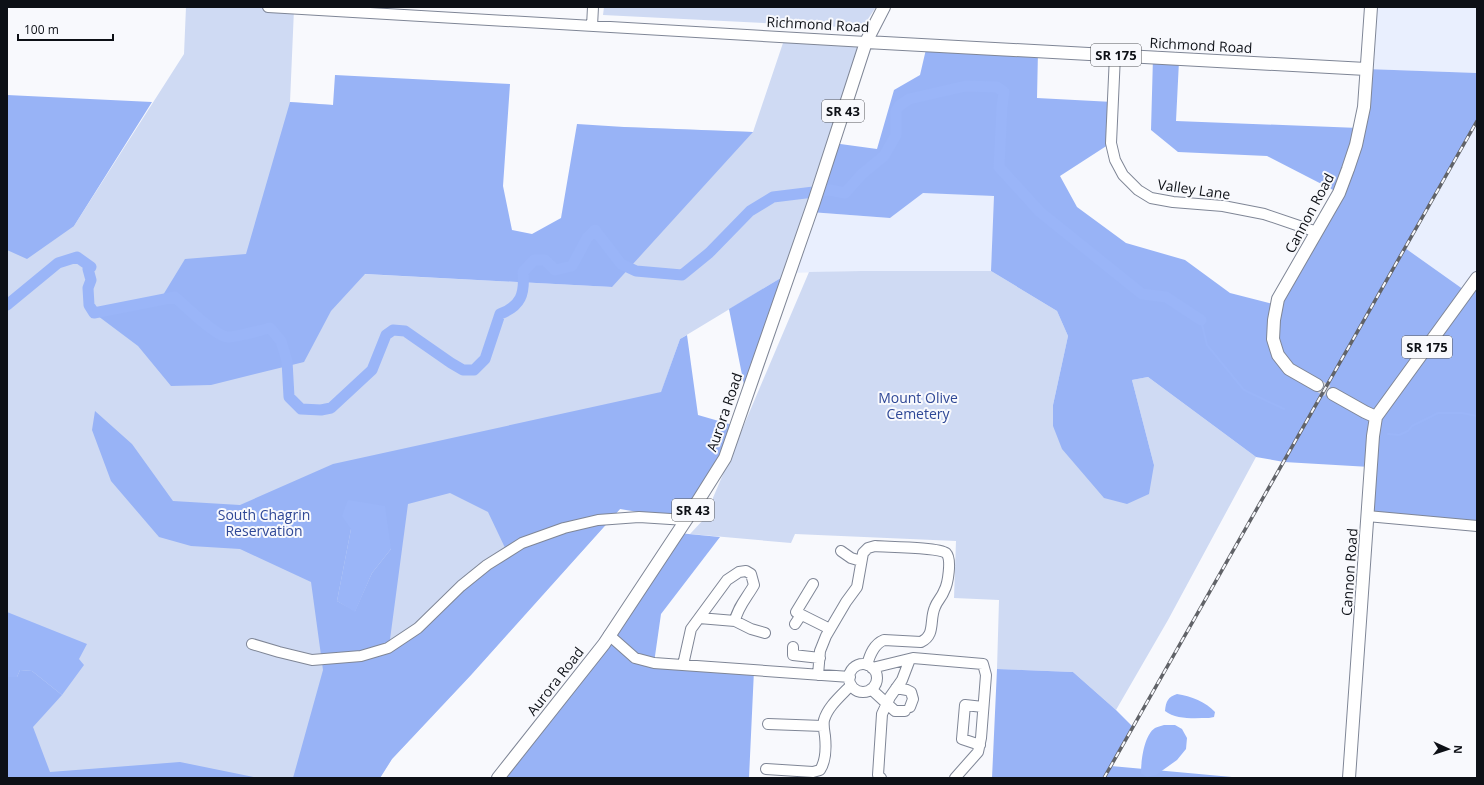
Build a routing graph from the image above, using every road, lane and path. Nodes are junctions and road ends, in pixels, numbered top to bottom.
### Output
1 (268, 7) edge
2 (593, 7) edge
3 (884, 7) edge
4 (1371, 7) edge
5 (592, 26) junction
6 (866, 42) junction
7 (1115, 55) junction
8 (1366, 69) junction
9 (1317, 232) junction
10 (1477, 278) edge
11 (1317, 385) tunnel mouth
12 (1333, 394) tunnel mouth
13 (1376, 417) junction
14 (1367, 516) junction
15 (686, 520) junction
16 (1477, 526) edge
17 (842, 551) dead end
18 (861, 561) junction
19 (814, 584) dead end
20 (801, 615) junction
21 (699, 618) junction
22 (735, 621) junction
23 (795, 624) dead end
24 (830, 629) junction
25 (765, 633) dead end
26 (609, 635) junction
27 (252, 644) dead end
28 (793, 647) dead end
29 (820, 658) junction
30 (910, 659) junction
31 (683, 665) junction
32 (870, 666) junction
33 (818, 675) junction
34 (850, 681) junction
35 (896, 688) junction
36 (871, 689) junction
37 (886, 704) junction
38 (983, 707) junction
39 (768, 724) dead end
40 (823, 726) junction
41 (980, 745) junction
42 (766, 769) dead end
43 (498, 778) edge
44 (881, 778) edge
45 (955, 778) edge
46 (1349, 778) edge

1 - 5 street, Richmond Road
2 - 5 street
3 - 6 main road, Aurora Road / SR 43
4 - 8 main road, Cannon Road
5 - 6 street, Richmond Road
6 - 7 main road, Richmond Road / SR 175
6 - 15 main road, Aurora Road / SR 43
7 - 8 main road, Richmond Road / SR 175
7 - 9 street, Valley Lane
8 - 9 main road, Cannon Road
9 - 11 main road, Cannon Road
10 - 13 main road, SR 175
12 - 13 main road
13 - 14 main road, Cannon Road
14 - 16 street
14 - 46 main road, Cannon Road
15 - 26 main road, Aurora Road / SR 43
15 - 27 street
17 - 18 street
18 - 24 street
18 - 32 street
19 - 20 street
20 - 23 street
20 - 24 street
21 - 22 street
21 - 22 street
21 - 31 street
22 - 25 street
24 - 29 street
26 - 31 street
26 - 43 main road, Aurora Road / SR 43
28 - 29 street
29 - 33 street
30 - 32 street
30 - 35 street
30 - 38 street
31 - 33 street
32 - 34 street
32 - 36 street
33 - 34 street
34 - 36 street
34 - 40 street
35 - 37 street
35 - 37 street
36 - 37 street
37 - 44 street
38 - 41 street
38 - 41 street
39 - 40 street
40 - 42 street
41 - 45 street

